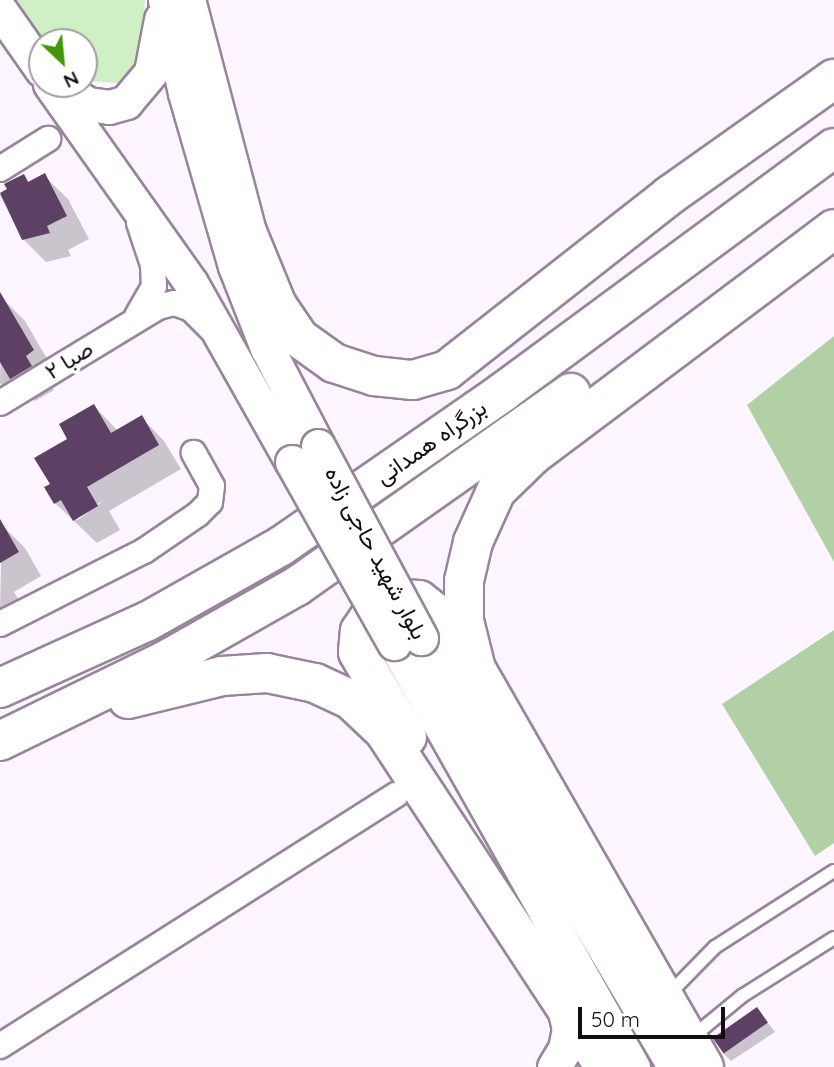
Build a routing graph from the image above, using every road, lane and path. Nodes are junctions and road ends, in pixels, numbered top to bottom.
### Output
1 (163, 0) edge
2 (187, 0) edge
3 (4, 21) edge
4 (28, 52) edge
5 (834, 79) edge
6 (61, 98) edge
7 (79, 98) edge
8 (48, 139) dead end
9 (834, 148) edge
10 (0, 169) edge
11 (119, 181) junction
12 (834, 205) edge
13 (834, 229) edge
14 (137, 316) junction
15 (226, 347) junction
16 (0, 403) edge
17 (194, 453) dead end
18 (305, 454) junction
19 (0, 624) edge
20 (407, 640) junction
21 (476, 669) junction
22 (0, 688) edge
23 (0, 742) edge
24 (396, 795) dead end
25 (834, 871) edge
26 (508, 913) junction
27 (834, 938) edge
28 (664, 998) junction
29 (563, 1004) junction
30 (0, 1045) edge
31 (689, 1058) edge
32 (554, 1067) edge
33 (605, 1067) edge
34 (633, 1067) edge

1 - 7 main road
1 - 18 main road, بلوار شهید حاجی زاده
2 - 5 highway
3 - 4 main road, بلوار شهید حاجی زاده
6 - 11 main road, بلوار شهید حاجی زاده
8 - 10 street
9 - 22 highway, بزرگراه همدانی
11 - 14 street
11 - 15 main road, بلوار شهید حاجی زاده
12 - 23 highway, بزرگراه همدانی
13 - 21 highway
14 - 15 street
14 - 16 street, صبا ۲
15 - 18 main road, بلوار شهید حاجی زاده
17 - 19 street
18 - 20 main road, بلوار شهید حاجی زاده, bridge
20 - 31 main road, بلوار شهید حاجی زاده
20 - 34 main road, بلوار شهید حاجی زاده
21 - 26 highway
21 - 28 highway
23 - 26 highway
24 - 30 street
25 - 28 lane
26 - 29 highway
27 - 31 lane
28 - 31 highway
29 - 32 main road
29 - 33 highway

